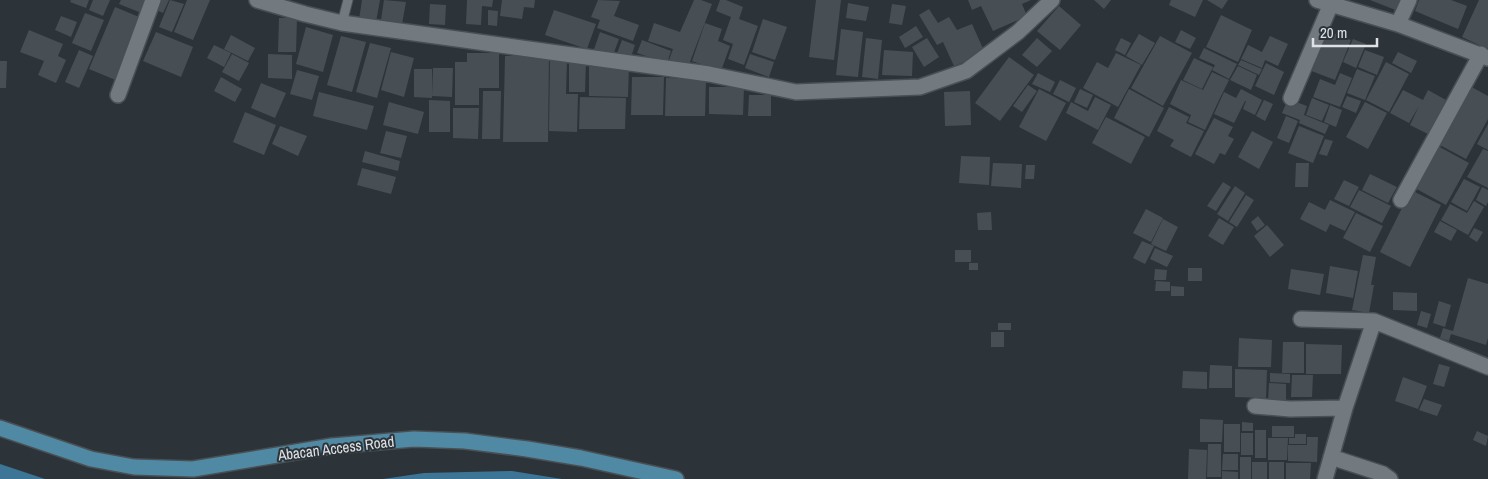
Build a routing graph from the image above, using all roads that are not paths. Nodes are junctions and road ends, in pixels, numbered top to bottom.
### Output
1 (154, 0) edge
2 (258, 0) edge
3 (348, 0) edge
4 (1052, 0) edge
5 (1409, 0) edge
6 (1324, 2) edge
7 (342, 23) junction
8 (1398, 24) junction
9 (1484, 56) edge
10 (118, 94) dead end
11 (1291, 98) dead end
12 (1401, 200) dead end
13 (1301, 319) dead end
14 (1374, 321) junction
15 (1488, 367) edge
16 (1255, 406) dead end
17 (1345, 408) junction
18 (0, 428) edge
19 (1331, 457) junction
20 (676, 479) edge
21 (1325, 479) edge
22 (1390, 479) edge

1 - 10 street
2 - 7 street
3 - 7 lane
4 - 7 street
5 - 8 street
6 - 8 street
6 - 11 street
8 - 9 street
9 - 12 street
13 - 14 street
14 - 15 street
14 - 17 street
16 - 17 street
17 - 19 street
18 - 20 street, Abacan Access Road
19 - 21 street
19 - 22 street

